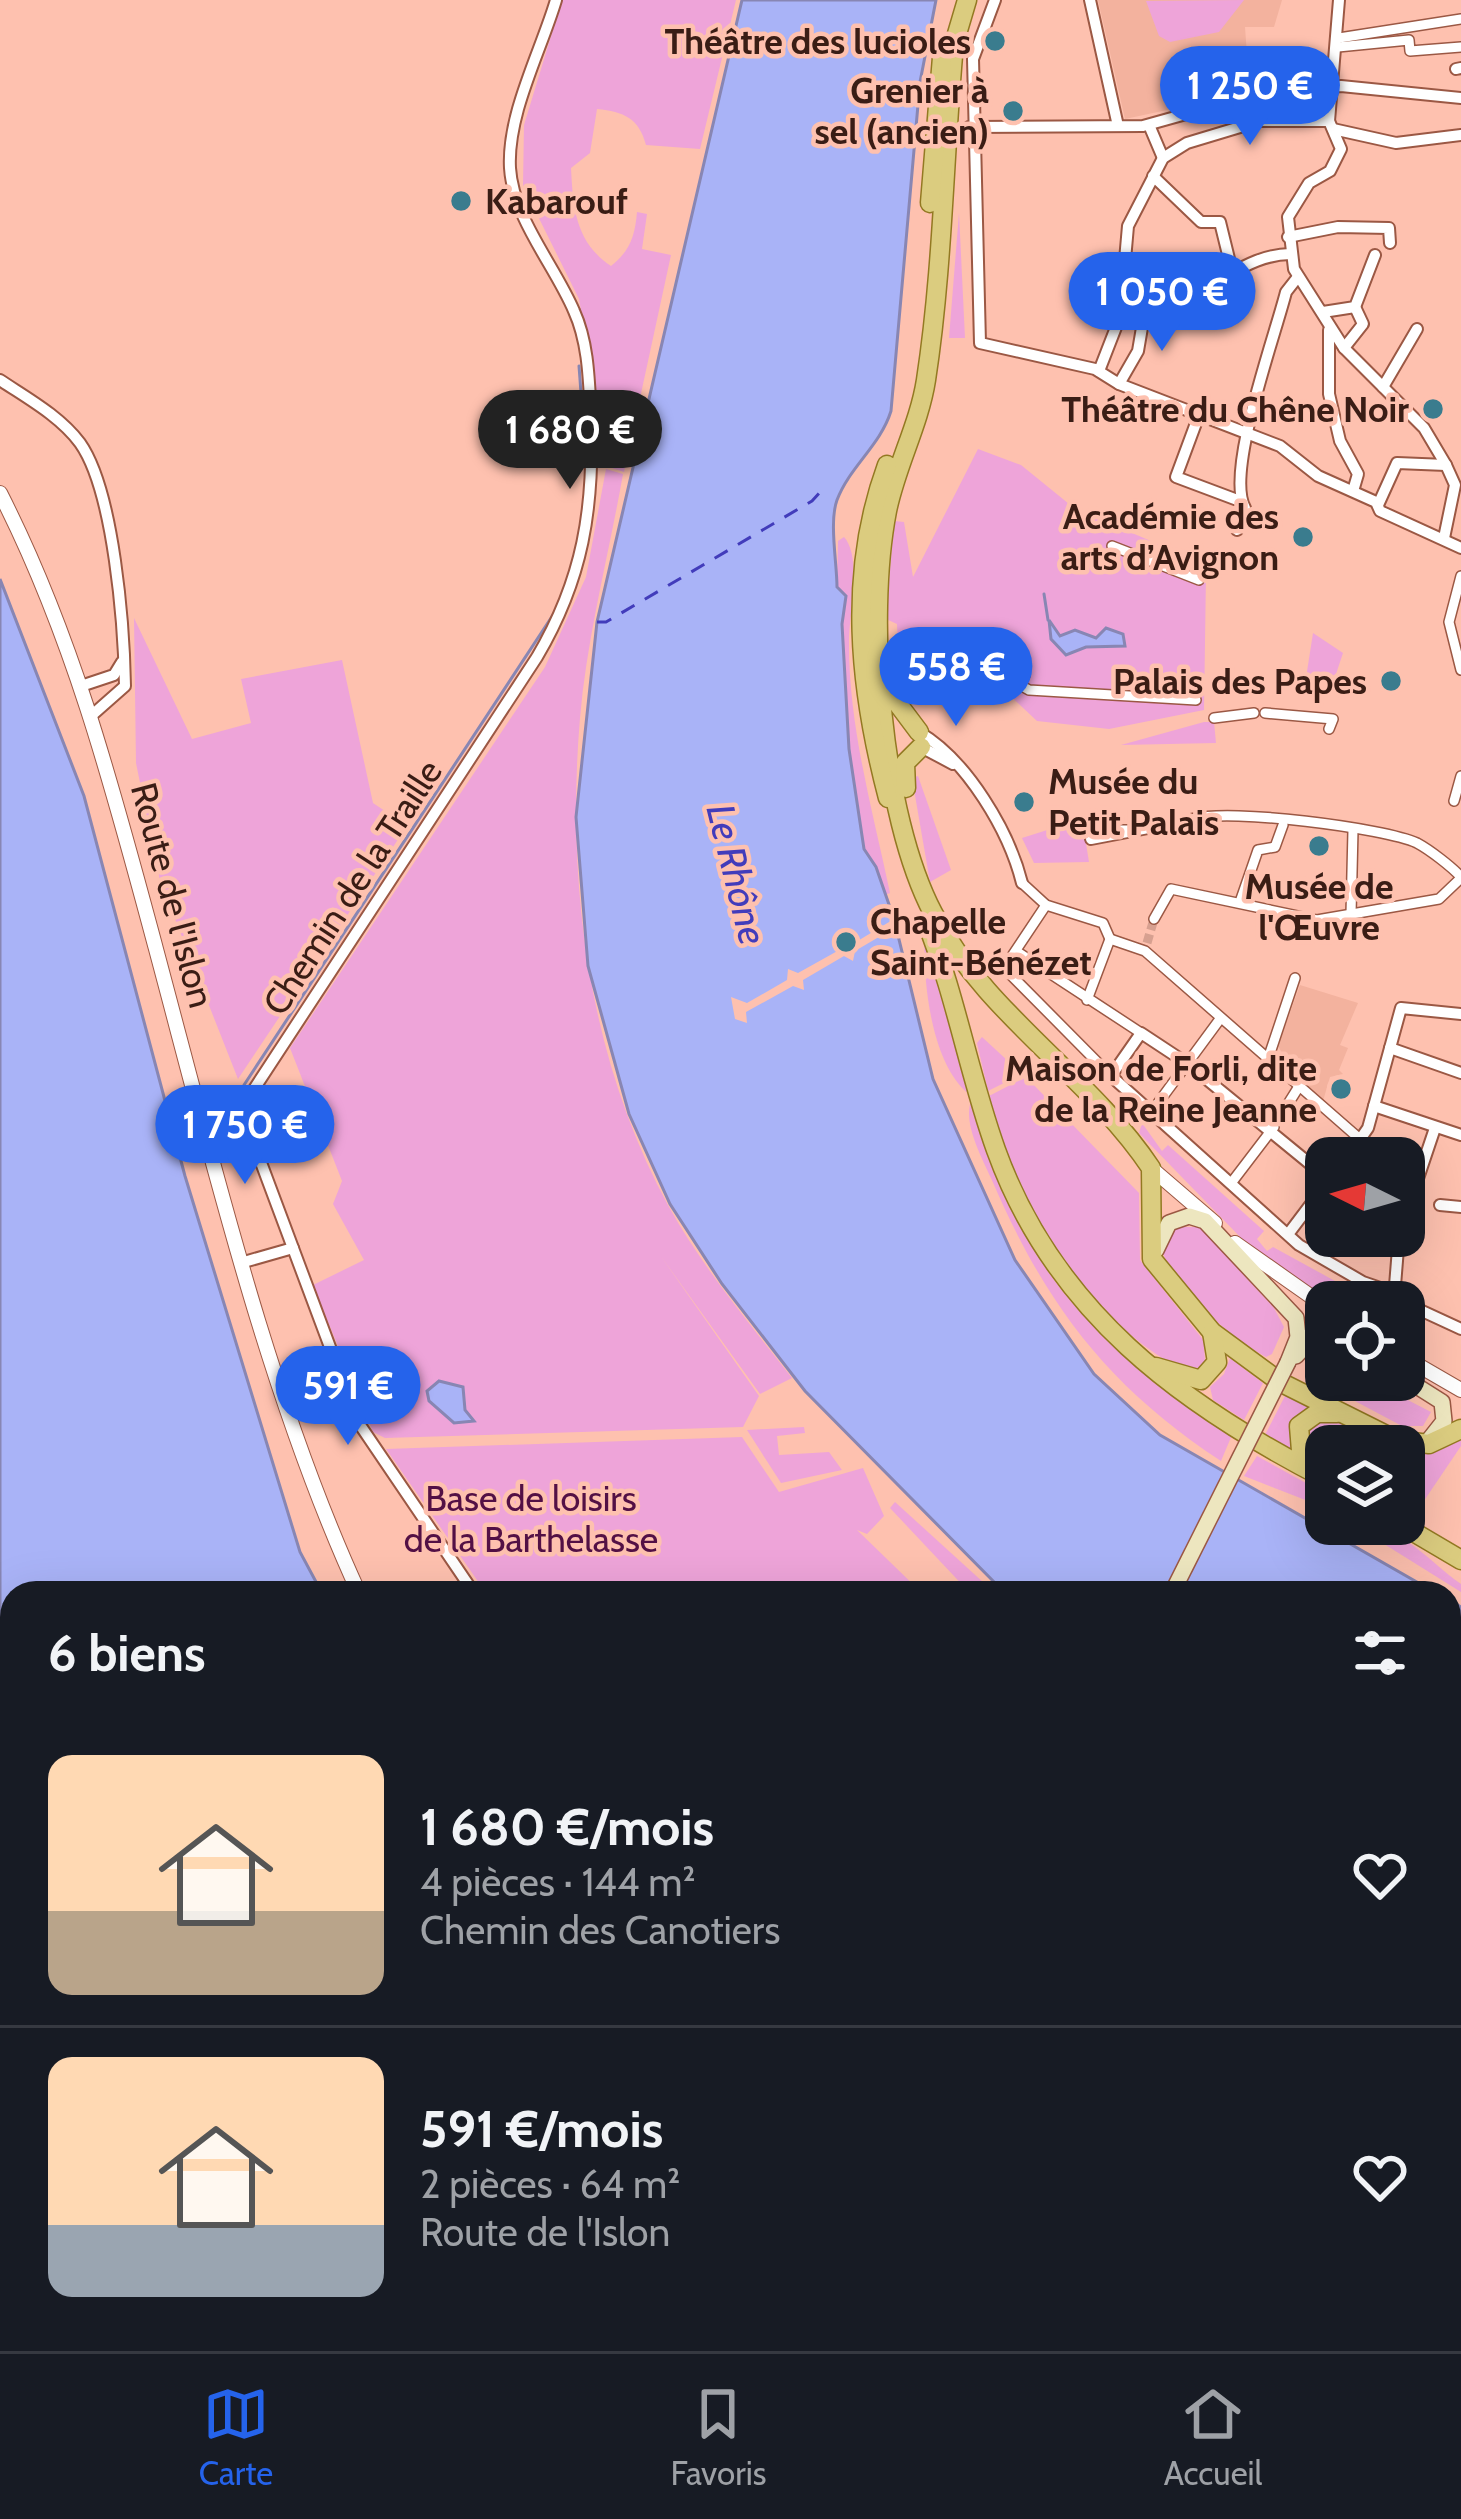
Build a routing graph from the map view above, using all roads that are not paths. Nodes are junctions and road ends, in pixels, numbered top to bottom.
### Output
1 (556, 0) edge
2 (954, 0) edge
3 (967, 0) edge
4 (995, 0) edge
5 (1090, 0) edge
6 (1340, 0) edge
7 (1461, 19) edge
8 (1339, 43) junction
9 (1461, 47) edge
10 (1331, 87) junction
11 (1461, 98) edge
12 (1149, 125) junction
13 (1331, 125) junction
14 (1118, 126) junction
15 (956, 127) junction
16 (1461, 136) edge
17 (1163, 158) junction
18 (1154, 176) junction
19 (1288, 237) junction
20 (1390, 243) dead end
21 (1291, 254) junction
22 (1375, 255) dead end
23 (1233, 275) junction
24 (1297, 278) junction
25 (1180, 296) joint
26 (1146, 304) joint
27 (1355, 308) junction
28 (1323, 311) junction
29 (1329, 327) junction
30 (1417, 329) dead end
31 (1344, 348) junction
32 (1099, 371) junction
33 (0, 380) edge
34 (1119, 384) junction
35 (1383, 388) junction
36 (1199, 415) junction
37 (1248, 434) junction
38 (1446, 465) junction
39 (1458, 483) edge
40 (1353, 491) junction
41 (0, 493) edge
42 (1240, 501) junction
43 (1378, 506) junction
44 (1238, 530) dead end
45 (1444, 538) junction
46 (1112, 546) dead end
47 (1461, 548) edge
48 (1461, 576) edge
49 (1199, 580) dead end
50 (124, 652) junction
51 (1458, 667) edge
52 (877, 674) junction
53 (1024, 675) dead end
54 (81, 686) junction
55 (1196, 700) dead end
56 (867, 708) junction
57 (91, 716) junction
58 (1214, 718) dead end
59 (1329, 729) dead end
60 (888, 739) junction
61 (920, 740) junction
62 (878, 759) junction
63 (1461, 776) edge
64 (1456, 801) edge
65 (1195, 819) joint
66 (1283, 825) dead end
67 (1353, 830) junction
68 (1093, 835) dead end
69 (911, 853) junction
70 (1024, 874) joint
71 (1461, 878) edge
72 (920, 897) junction
73 (1240, 902) junction
74 (1046, 905) junction
75 (1351, 914) junction
76 (1154, 919) tunnel mouth
77 (1110, 939) junction
78 (1016, 950) junction
79 (1002, 971) junction
80 (1295, 978) dead end
81 (981, 987) junction
82 (1087, 1000) junction
83 (999, 1006) junction
84 (1461, 1015) edge
85 (1220, 1019) junction
86 (969, 1023) junction
87 (1141, 1034) junction
88 (1390, 1048) junction
89 (1268, 1062) junction
90 (1188, 1064) junction
91 (971, 1066) junction
92 (1461, 1073) edge
93 (1111, 1076) junction
94 (1298, 1088) junction
95 (1374, 1106) junction
96 (241, 1109) junction
97 (1150, 1114) junction
98 (1274, 1126) junction
99 (1435, 1128) junction
100 (1461, 1135) edge
101 (1357, 1137) edge
102 (1362, 1137) edge
103 (208, 1141) junction
104 (1305, 1158) edge
105 (1425, 1158) edge
106 (1151, 1168) junction
107 (1232, 1182) junction
108 (1440, 1205) dead end
109 (1461, 1207) edge
110 (1305, 1210) edge
111 (1289, 1233) junction
112 (293, 1248) junction
113 (244, 1262) junction
114 (1361, 1281) edge
115 (1167, 1282) junction
116 (1305, 1294) edge
117 (1425, 1312) edge
118 (1461, 1329) edge
119 (1212, 1332) junction
120 (1305, 1338) edge
121 (1296, 1344) junction
122 (1305, 1345) edge
123 (1135, 1357) junction
124 (1290, 1363) junction
125 (1425, 1369) edge
126 (1425, 1389) edge
127 (1461, 1390) edge
128 (1341, 1413) junction
129 (1365, 1425) edge
130 (1461, 1429) edge
131 (1425, 1442) edge
132 (1425, 1444) edge
133 (1305, 1455) edge
134 (1305, 1466) edge
135 (1425, 1539) edge
136 (1461, 1560) edge
137 (354, 1581) edge
138 (465, 1581) edge
139 (1178, 1581) edge

1 - 96 street, Chemin de la Traille
2 - 15 main road
3 - 15 main road
4 - 15 street
5 - 14 street
6 - 8 street
7 - 8 street
8 - 9 street
8 - 10 street
10 - 11 street
10 - 12 street
10 - 13 street
12 - 14 street
12 - 17 street
13 - 16 street
13 - 17 street
13 - 19 street
14 - 15 street
15 - 32 street
15 - 52 main road
15 - 56 main road
17 - 18 street
18 - 23 street
18 - 32 street
19 - 20 street
19 - 21 street
21 - 23 street
21 - 24 street
22 - 27 street
23 - 25 street
24 - 28 street
24 - 37 street
25 - 26 street
26 - 34 street
27 - 28 street
27 - 31 street
28 - 29 street
29 - 31 street
29 - 40 street
30 - 35 street
31 - 35 street
32 - 34 street
33 - 50 street
34 - 36 street
35 - 38 street
36 - 37 street
36 - 42 street
37 - 40 street
37 - 42 street
38 - 39 street
38 - 43 street
39 - 45 street
40 - 43 street
41 - 54 street, Route de l'Islon
42 - 44 street
43 - 45 street
45 - 47 street
46 - 49 street
48 - 51 street
50 - 54 street
50 - 57 street
52 - 60 main road
52 - 61 main road
53 - 55 street
54 - 57 street, Route de l'Islon
56 - 60 main road
56 - 62 main road
57 - 103 street, Route de l'Islon
58 - 59 street
60 - 61 main road
60 - 62 main road
60 - 69 main road
61 - 69 main road
61 - 70 street
62 - 72 main road
63 - 64 street
65 - 67 street
65 - 68 street
66 - 73 street
67 - 71 street
67 - 75 street
69 - 72 main road
70 - 74 street
71 - 75 street
72 - 81 main road
72 - 91 main road
73 - 75 street
73 - 76 street
74 - 77 street
74 - 78 street
77 - 82 street
77 - 85 street
78 - 79 street
78 - 82 street
79 - 81 street
79 - 93 street
80 - 89 street
81 - 83 main road
81 - 86 main road
82 - 87 street
83 - 86 main road
83 - 106 main road
84 - 88 street
85 - 89 street
85 - 90 street
86 - 91 main road
87 - 90 street
87 - 93 street
88 - 92 street
88 - 95 street
89 - 94 street
90 - 97 street
90 - 98 street
91 - 123 main road
93 - 97 street
94 - 98 street
94 - 101 street
95 - 99 street
95 - 102 street
96 - 103 street, Chemin de la Traille
96 - 112 street
97 - 107 street
98 - 104 street
98 - 107 street
99 - 100 street
99 - 105 street
103 - 113 street, Route de l'Islon
106 - 115 main road
106 - 116 street
107 - 111 street
108 - 109 street
110 - 111 street
111 - 114 street
112 - 113 street
112 - 138 street
113 - 137 street, Route de l'Islon
115 - 119 main road
115 - 121 main road
117 - 118 street
119 - 123 main road
119 - 128 main road
120 - 121 street
121 - 124 main road
122 - 124 main road
123 - 134 main road
124 - 139 main road, bridge
125 - 127 street
126 - 131 main road
128 - 129 main road
128 - 133 main road
130 - 132 main road
135 - 136 main road

